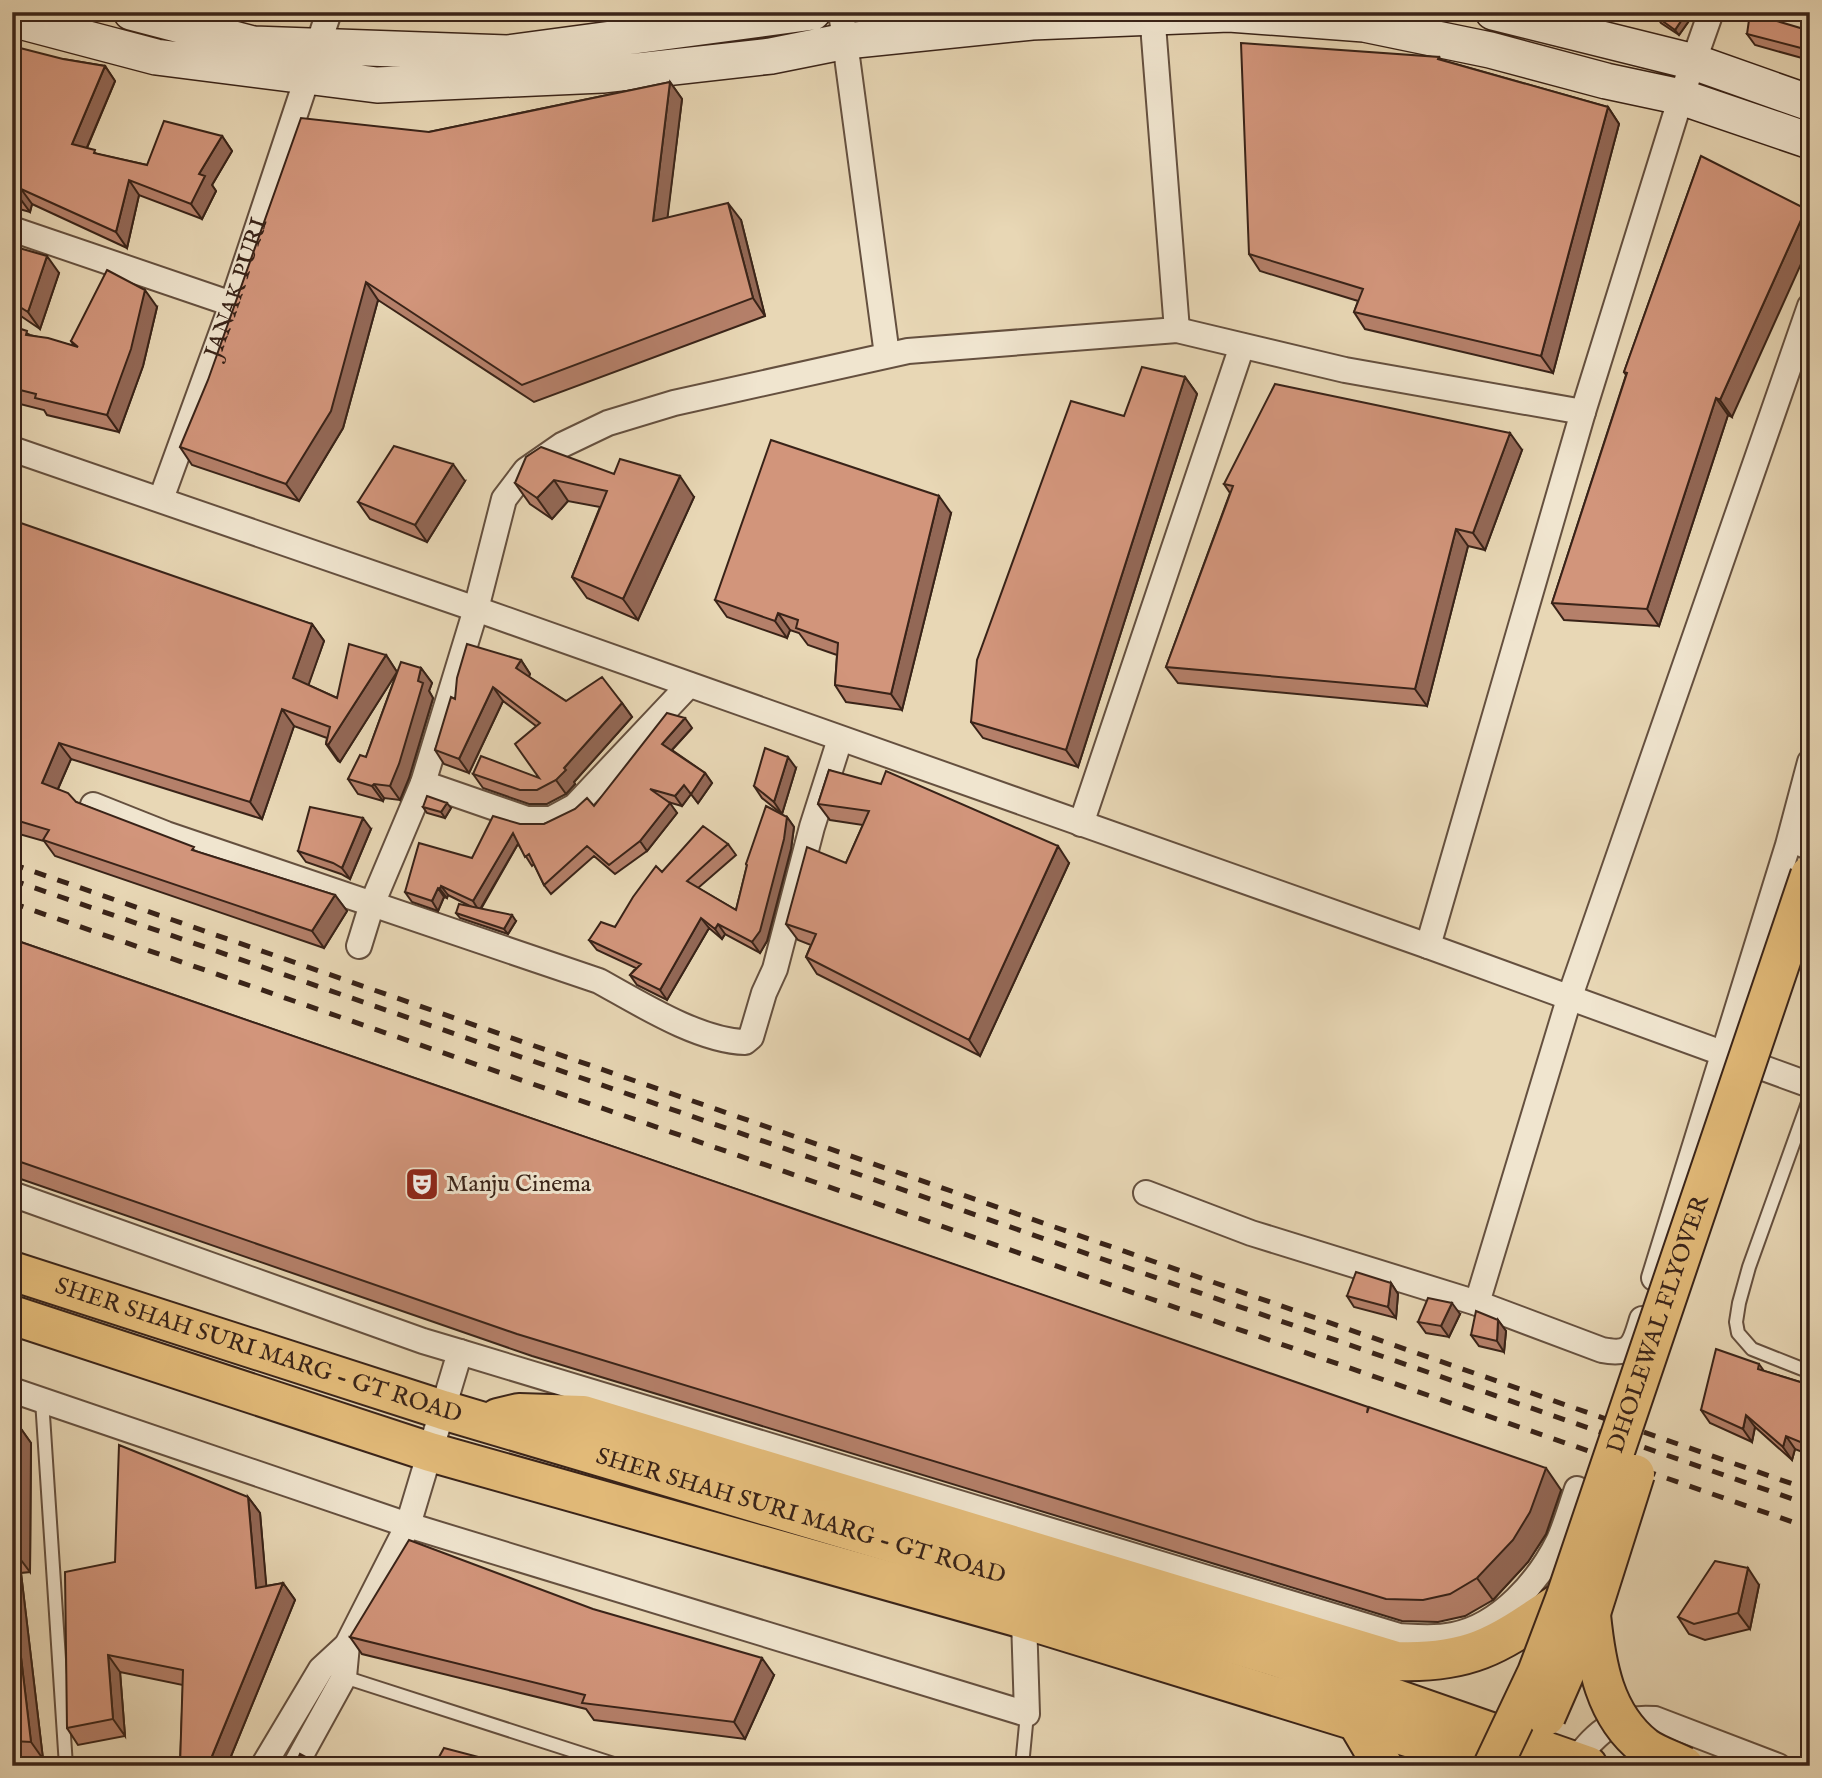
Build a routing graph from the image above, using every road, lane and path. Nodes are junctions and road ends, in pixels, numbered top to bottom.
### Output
1 (131, 12) edge
2 (329, 12) edge
3 (813, 12) edge
4 (1493, 12) edge
5 (1711, 12) edge
6 (773, 15) edge
7 (1152, 15) edge
8 (12, 19) edge
9 (1376, 19) edge
10 (843, 27) edge
11 (313, 62) junction
12 (1694, 62) junction
13 (1681, 97) junction
14 (1810, 103) edge
15 (1810, 141) edge
16 (12, 229) edge
17 (232, 304) junction
18 (1810, 306) edge
19 (1177, 330) junction
20 (1242, 346) junction
21 (887, 355) junction
22 (1583, 412) junction
23 (12, 449) edge
24 (161, 499) junction
25 (476, 609) junction
26 (689, 685) junction
27 (840, 738) junction
28 (1810, 762) edge
29 (423, 783) junction
30 (93, 805) edge
31 (1082, 824) junction
32 (1802, 858) edge
33 (372, 904) junction
34 (359, 946) dead end
35 (1428, 946) junction
36 (1810, 954) edge
37 (1569, 999) junction
38 (1723, 1054) junction
39 (1810, 1085) edge
40 (1810, 1097) edge
41 (1146, 1193) dead end
42 (12, 1194) edge
43 (12, 1270) edge
44 (1478, 1303) junction
45 (12, 1315) edge
46 (460, 1352) junction
47 (1810, 1372) edge
48 (12, 1390) edge
49 (42, 1400) junction
50 (443, 1410) junction
51 (482, 1422) junction
52 (429, 1452) junction
53 (1577, 1489) dead end
54 (408, 1525) junction
55 (1578, 1606) junction
56 (1024, 1619) junction
57 (332, 1673) junction
58 (1027, 1714) junction
59 (1357, 1722) junction
60 (1477, 1756) edge
61 (1579, 1764) edge
62 (66, 1766) edge
63 (263, 1766) edge
64 (295, 1766) edge
65 (620, 1766) edge
66 (1022, 1766) edge
67 (1383, 1766) edge
68 (1523, 1766) edge
69 (1684, 1766) edge
70 (1778, 1766) edge

1 - 11 street
2 - 11 street, JANAK PURI
3 - 6 street
4 - 12 street
5 - 12 street
6 - 11 street
7 - 9 street
7 - 10 street
7 - 19 street
8 - 11 street
9 - 13 street
10 - 11 street
10 - 21 street
11 - 17 street, JANAK PURI
12 - 13 street
12 - 14 street
13 - 15 street
13 - 22 street
16 - 17 street
17 - 24 street, JANAK PURI
18 - 37 street
19 - 20 street
19 - 21 street
20 - 22 street
20 - 31 street
21 - 25 street
22 - 35 street
23 - 24 street
24 - 25 street
25 - 26 street
25 - 29 street
26 - 27 street
26 - 29 street
27 - 31 street
27 - 33 street
28 - 32 street
29 - 33 street
30 - 33 street
31 - 35 street
32 - 38 street
32 - 55 main road, DHOLEWAL FLYOVER, bridge
33 - 34 street
35 - 37 street
36 - 55 main road, DHOLEWAL FLYOVER, bridge
37 - 38 street
37 - 44 street
38 - 39 street
38 - 44 street
40 - 47 lane
41 - 44 street
42 - 46 street
43 - 50 main road, SHER SHAH SURI MARG - GT ROAD
45 - 52 main road, SHER SHAH SURI MARG - GT ROAD
46 - 50 street
46 - 53 street
48 - 49 street
49 - 54 street
49 - 62 lane
50 - 51 main road, SHER SHAH SURI MARG - GT ROAD
50 - 52 street
51 - 55 main road
51 - 60 main road, SHER SHAH SURI MARG - GT ROAD
52 - 54 street
52 - 56 main road, SHER SHAH SURI MARG - GT ROAD
54 - 57 street
54 - 58 street
55 - 60 main road, DHOLEWAL FLYOVER, bridge
55 - 68 main road, DHOLEWAL FLYOVER, bridge
55 - 69 main road, bridge
56 - 58 street
56 - 59 main road, SHER SHAH SURI MARG - GT ROAD
57 - 63 street
57 - 64 street
57 - 65 lane
58 - 66 lane
59 - 60 main road, SHER SHAH SURI MARG - GT ROAD
59 - 67 main road
60 - 61 main road, SHER SHAH SURI MARG - GT ROAD
61 - 70 street

